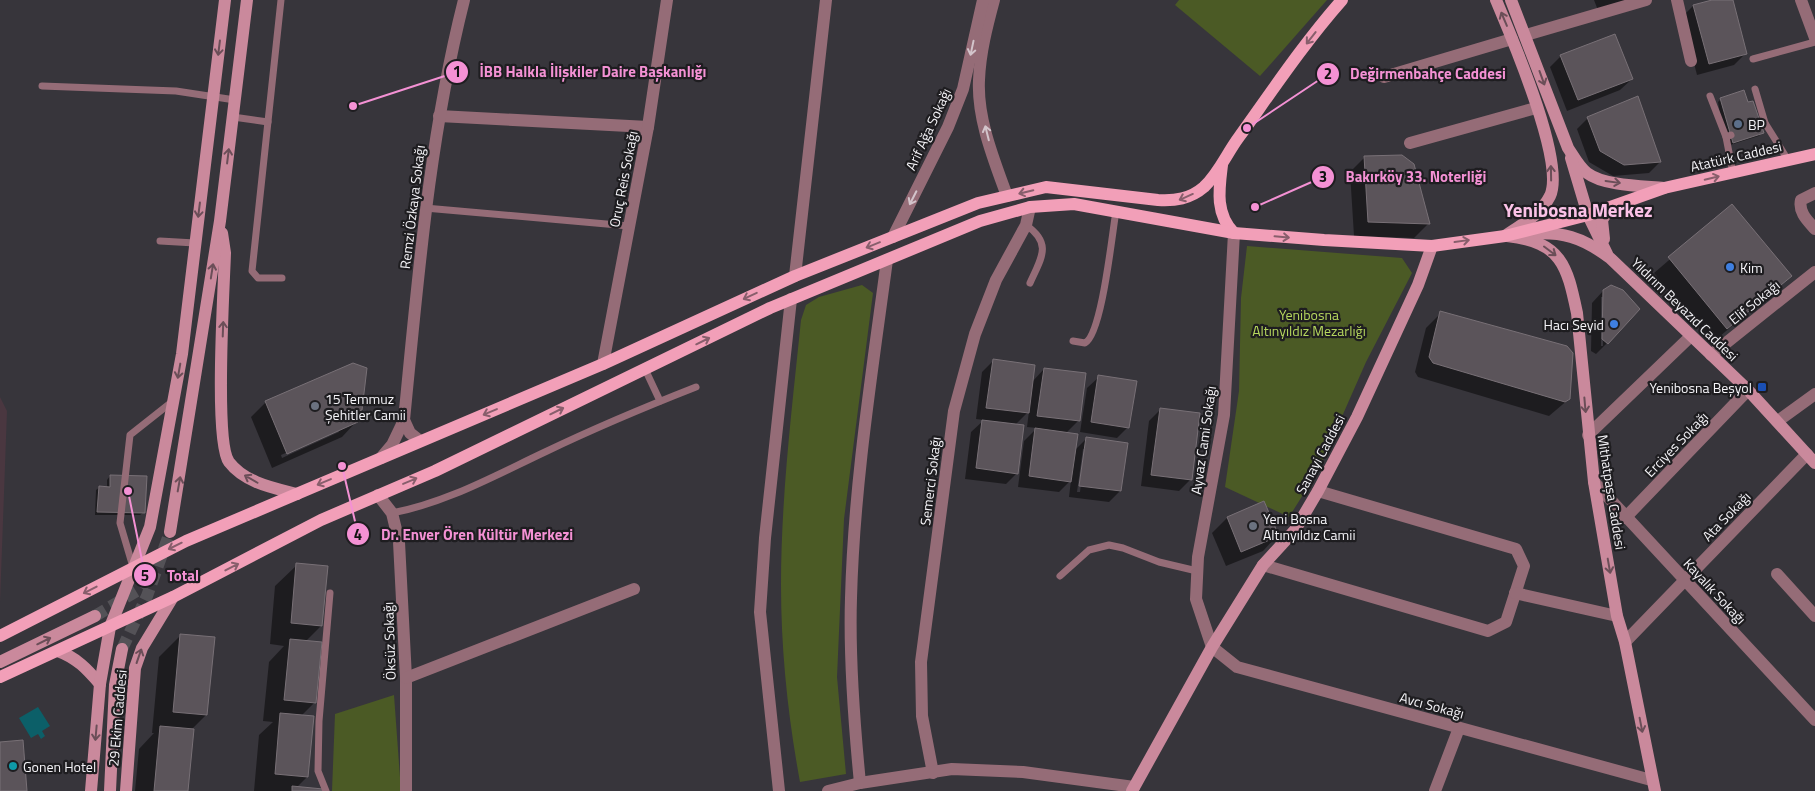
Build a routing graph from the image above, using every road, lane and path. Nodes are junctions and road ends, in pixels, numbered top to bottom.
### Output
1 (225, 0) edge
2 (248, 0) edge
3 (281, 0) edge
4 (464, 0) edge
5 (666, 0) edge
6 (826, 0) edge
7 (983, 0) edge
8 (994, 0) edge
9 (1342, 0) edge
10 (1496, 0) edge
11 (1511, 0) edge
12 (1646, 0) edge
13 (1677, 0) edge
14 (1801, 0) edge
15 (1526, 35) junction
16 (1815, 38) edge
17 (1512, 39) junction
18 (1815, 42) edge
19 (1753, 58) dead end
20 (1691, 61) dead end
21 (1384, 78) dead end
22 (42, 86) dead end
23 (1755, 89) dead end
24 (214, 96) junction
25 (1710, 96) dead end
26 (235, 100) junction
27 (1536, 108) junction
28 (439, 116) junction
29 (233, 117) junction
30 (268, 122) junction
31 (648, 127) junction
32 (1410, 143) dead end
33 (1568, 148) junction
34 (1815, 154) edge
35 (1788, 160) junction
36 (1222, 165) junction
37 (1733, 172) junction
38 (1664, 188) junction
39 (1815, 194) edge
40 (1007, 196) junction
41 (1030, 207) junction
42 (424, 208) junction
43 (1610, 208) junction
44 (1116, 211) junction
45 (1588, 215) junction
46 (220, 221) junction
47 (1026, 225) junction
48 (629, 226) junction
49 (1815, 230) edge
50 (1234, 233) junction
51 (1505, 236) junction
52 (893, 237) junction
53 (160, 240) dead end
54 (195, 243) junction
55 (1432, 246) junction
56 (1610, 258) junction
57 (887, 260) junction
58 (1815, 272) edge
59 (795, 276) junction
60 (282, 278) dead end
61 (1030, 283) dead end
62 (791, 300) junction
63 (1691, 336) junction
64 (1073, 341) dead end
65 (1711, 355) junction
66 (603, 364) junction
67 (645, 369) junction
68 (696, 387) dead end
69 (1748, 390) junction
70 (1815, 394) edge
71 (173, 401) junction
72 (660, 401) junction
73 (404, 420) junction
74 (1778, 421) junction
75 (1588, 435) junction
76 (420, 441) junction
77 (380, 458) junction
78 (1811, 459) edge
79 (1594, 482) junction
80 (1318, 491) junction
81 (297, 494) junction
82 (378, 495) junction
83 (392, 513) junction
84 (1625, 518) junction
85 (170, 532) tunnel mouth
86 (1263, 565) junction
87 (133, 567) junction
88 (1197, 571) junction
89 (1777, 574) dead end
90 (1060, 576) dead end
91 (1684, 579) junction
92 (634, 589) dead end
93 (330, 593) dead end
94 (1515, 593) junction
95 (173, 597) junction
96 (95, 616) tunnel mouth
97 (1617, 616) junction
98 (1815, 616) edge
99 (110, 627) junction
100 (0, 636) edge
101 (1625, 642) junction
102 (1212, 647) junction
103 (122, 649) tunnel mouth
104 (58, 651) junction
105 (0, 662) edge
106 (0, 677) edge
107 (406, 678) junction
108 (100, 684) junction
109 (1815, 720) edge
110 (1459, 728) junction
111 (933, 773) junction
112 (860, 783) junction
113 (1653, 786) edge
114 (1133, 789) edge
115 (90, 791) edge
116 (110, 791) edge
117 (126, 791) edge
118 (326, 791) edge
119 (406, 791) edge
120 (779, 791) edge
121 (828, 791) edge
122 (1435, 791) edge

1 -> 24 main road, 29 Ekim Caddesi
2 - 26 main road
3 - 30 lane
4 - 28 street, Remzi Özkaya Sokağı
5 - 31 street, Oruç Reis Sokağı
6 - 59 street
7 -> 52 street, Arif Ağa Sokağı
40 -> 8 street
9 -> 36 main road
17 -> 10 main road
11 - 15 main road
12 - 15 street
13 - 20 street
14 - 16 street
15 -> 33 main road
17 - 21 street
17 - 27 main road
18 - 19 lane
22 - 24 lane
23 - 35 lane
24 - 26 lane
24 -> 54 main road, 29 Ekim Caddesi
25 - 37 lane
26 - 29 main road
27 - 32 street
51 -> 27 main road
28 - 31 street
28 - 42 street, Remzi Özkaya Sokağı
29 - 30 lane
46 -> 29 main road
30 - 60 lane
31 - 48 street, Oruç Reis Sokağı
33 -> 38 main road
33 - 45 main road
34 - 35 main road, Atatürk Caddesi
35 - 37 main road, Atatürk Caddesi
36 -> 40 main road
36 - 50 main road
38 -> 37 main road, Atatürk Caddesi
38 - 43 main road, Atatürk Caddesi
39 - 49 street
40 - 52 main road
41 - 44 main road, Atatürk Caddesi
41 - 47 street, Semerci Sokağı
41 - 57 main road, Atatürk Caddesi
42 - 48 lane
42 - 73 street, Remzi Özkaya Sokağı
43 - 45 main road, Atatürk Caddesi
43 - 56 main road
44 - 50 main road, Atatürk Caddesi
44 - 64 lane
45 - 51 main road, Atatürk Caddesi
45 - 56 main road
81 -> 46 main road
85 -> 46 main road
47 - 61 lane
47 - 111 street, Semerci Sokağı
48 - 66 street, Oruç Reis Sokağı
50 -> 55 main road, Atatürk Caddesi
50 - 88 street, Ayvaz Cami Sokağı
55 -> 51 main road, Atatürk Caddesi
51 - 56 main road, Yıldırım Beyazıd Caddesi
51 -> 75 main road, Mithatpaşa Caddesi
52 -> 59 main road
53 - 54 lane
54 -> 71 main road, 29 Ekim Caddesi
55 - 80 main road, Sanayi Caddesi
56 - 63 main road, Yıldırım Beyazıd Caddesi
57 - 62 main road, Atatürk Caddesi
57 - 112 street
58 - 65 street, Elif Sokağı
59 -> 66 main road
67 -> 62 main road, Atatürk Caddesi
62 - 120 street
63 - 65 main road, Yıldırım Beyazıd Caddesi
63 - 75 street
65 - 69 main road, Yıldırım Beyazıd Caddesi
66 -> 76 main road
67 - 72 lane
82 -> 67 main road, Atatürk Caddesi
68 - 72 lane
69 - 74 main road, Yıldırım Beyazıd Caddesi
69 - 84 street, Erciyes Sokağı
70 - 74 street
71 - 87 main road, 29 Ekim Caddesi
71 - 87 lane
72 - 83 lane
73 - 76 street
73 - 77 street
74 - 78 main road, Yıldırım Beyazıd Caddesi
75 - 79 main road, Mithatpaşa Caddesi
76 - 77 main road
77 -> 81 main road
78 - 91 street, Ata Sokağı
79 - 84 street, Kayalık Sokağı
79 -> 97 main road, Mithatpaşa Caddesi
80 - 86 main road, Sanayi Caddesi
80 - 94 street
81 -> 87 main road
82 - 83 street, Öksüz Sokağı
95 -> 82 main road, Atatürk Caddesi
83 - 107 street, Öksüz Sokağı
84 - 91 street, Kayalık Sokağı
86 - 94 street
86 - 102 main road, Sanayi Caddesi
87 - 99 main road, 29 Ekim Caddesi
87 -> 100 main road
88 - 90 lane
88 - 102 street, Ayvaz Cami Sokağı
89 - 98 street
91 - 101 street, Ata Sokağı
91 - 109 street, Kayalık Sokağı
92 - 107 street
93 - 118 lane
94 - 97 street
95 - 99 main road, Atatürk Caddesi
117 -> 95 main road, 29 Ekim Caddesi
105 -> 96 main road
97 - 101 main road, Mithatpaşa Caddesi
99 - 104 main road, Atatürk Caddesi
99 - 108 main road, 29 Ekim Caddesi
101 -> 113 main road, Mithatpaşa Caddesi
102 - 110 street, Avcı Sokağı
102 - 114 main road, Sanayi Caddesi
103 - 116 main road
104 - 106 main road, Atatürk Caddesi
104 - 108 main road
107 - 119 street, Öksüz Sokağı
108 -> 115 main road, 29 Ekim Caddesi
110 - 113 street, Avcı Sokağı
110 - 122 street
111 - 112 street
111 - 114 street
112 - 121 street

